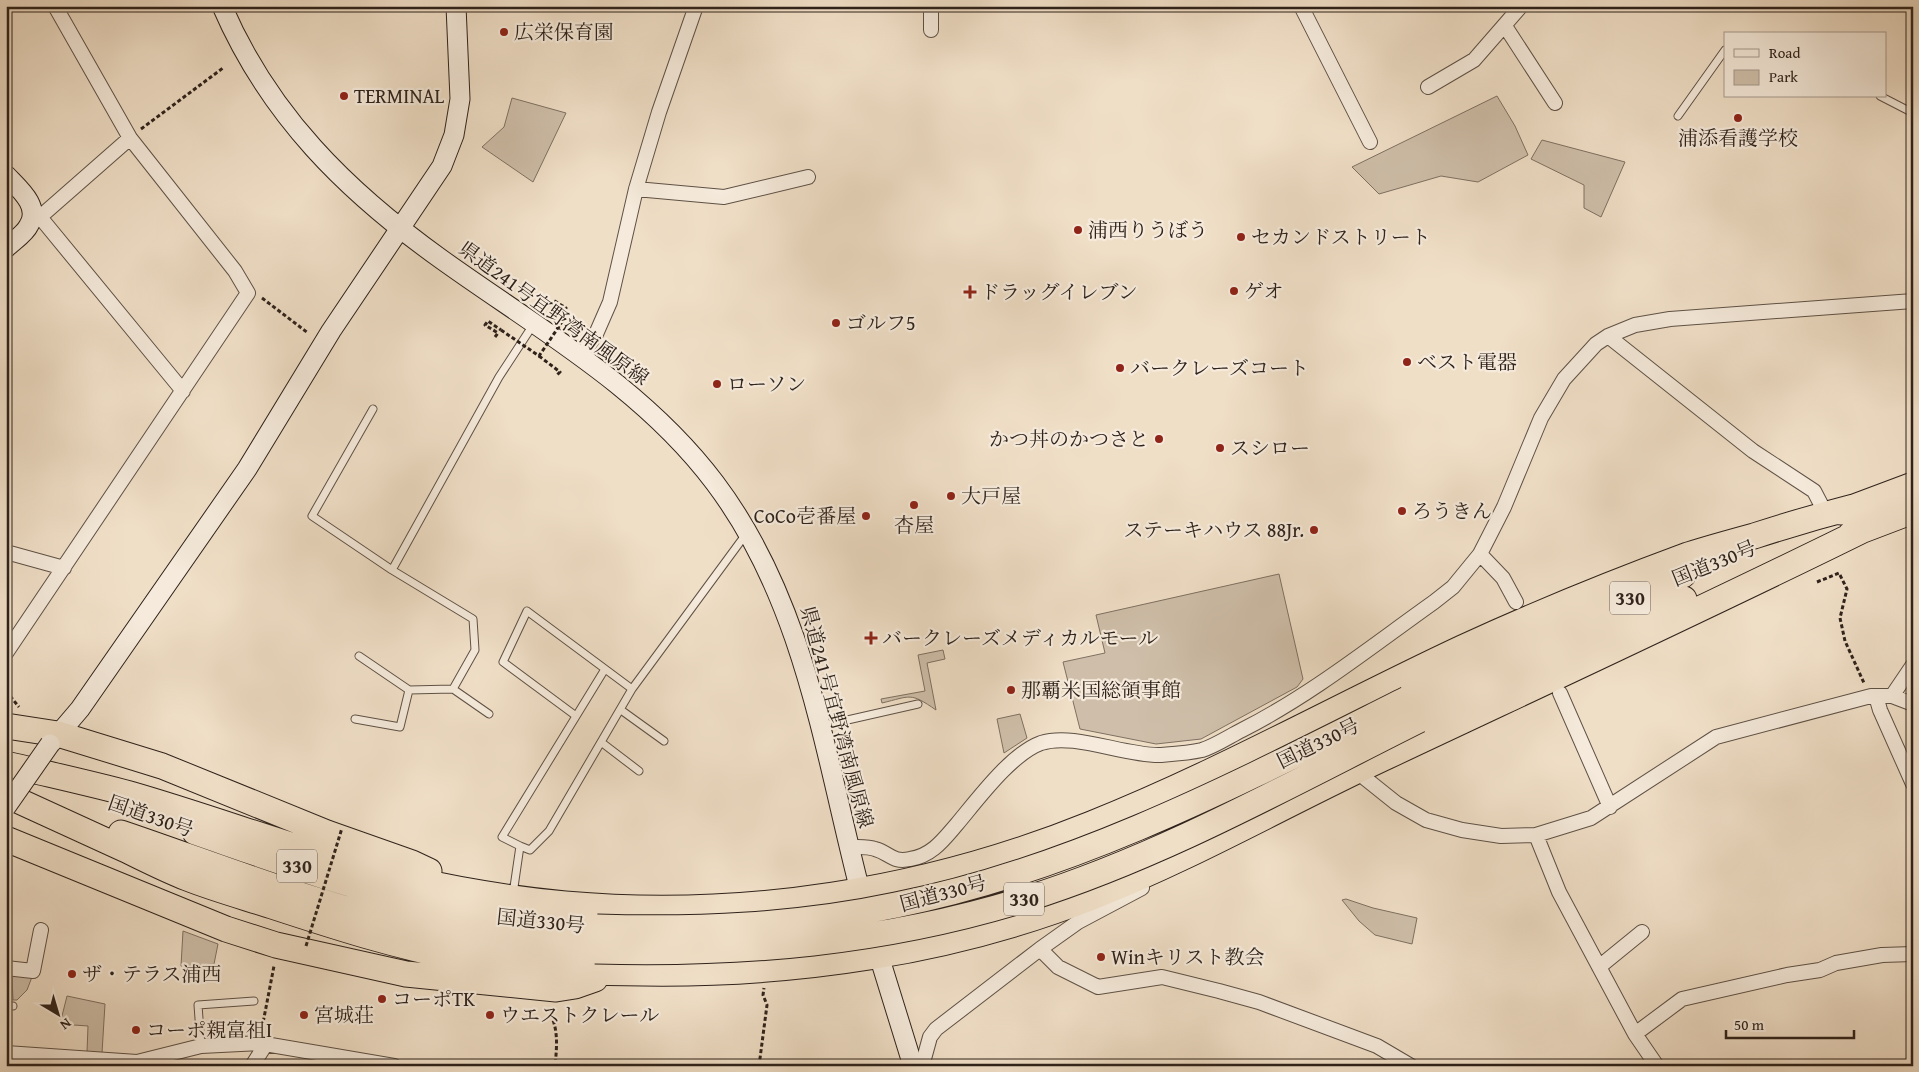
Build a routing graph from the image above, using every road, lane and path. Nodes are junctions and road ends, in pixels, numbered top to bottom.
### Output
1 (55, 6) edge
2 (222, 6) edge
3 (456, 6) edge
4 (696, 6) edge
5 (931, 6) edge
6 (1301, 6) edge
7 (1521, 6) edge
8 (1505, 26) junction
9 (931, 30) dead end
10 (1724, 51) edge
11 (222, 68) dead end
12 (1428, 87) dead end
13 (1884, 98) edge
14 (1555, 103) dead end
15 (1913, 113) edge
16 (1678, 116) dead end
17 (130, 138) junction
18 (1370, 142) dead end
19 (6, 174) edge
20 (808, 177) dead end
21 (636, 189) junction
22 (37, 217) junction
23 (400, 228) junction
24 (6, 248) edge
25 (248, 293) junction
26 (1913, 301) edge
27 (565, 310) dead end
28 (534, 323) junction
29 (308, 333) dead end
30 (496, 335) dead end
31 (1608, 336) junction
32 (539, 356) junction
33 (582, 356) junction
34 (558, 374) dead end
35 (183, 391) junction
36 (373, 409) dead end
37 (1913, 485) edge
38 (1913, 511) edge
39 (1826, 514) junction
40 (1861, 517) junction
41 (748, 531) junction
42 (6, 552) edge
43 (1480, 554) junction
44 (64, 568) junction
45 (392, 570) junction
46 (1817, 582) dead end
47 (1516, 602) dead end
48 (6, 654) edge
49 (359, 656) dead end
50 (1913, 665) edge
51 (605, 669) junction
52 (453, 689) junction
53 (409, 690) junction
54 (632, 690) junction
55 (1560, 693) dead end
56 (1874, 696) junction
57 (1892, 696) junction
58 (918, 704) dead end
59 (1913, 704) edge
60 (621, 710) junction
61 (489, 714) dead end
62 (576, 716) junction
63 (355, 719) dead end
64 (6, 726) edge
65 (820, 726) junction
66 (54, 739) junction
67 (664, 741) dead end
68 (601, 742) junction
69 (6, 765) edge
70 (639, 771) dead end
71 (1356, 771) junction
72 (1913, 784) edge
73 (6, 794) edge
74 (1610, 807) junction
75 (6, 808) edge
76 (342, 828) dead end
77 (1233, 834) junction
78 (1536, 835) junction
79 (6, 839) edge
80 (520, 846) junction
81 (849, 847) junction
82 (860, 890) junction
83 (474, 893) junction
84 (512, 897) junction
85 (41, 930) dead end
86 (1642, 932) dead end
87 (596, 939) junction
88 (306, 946) dead end
89 (1040, 949) junction
90 (879, 954) junction
91 (1913, 954) edge
92 (274, 963) dead end
93 (1599, 967) junction
94 (6, 968) edge
95 (606, 973) junction
96 (765, 980) dead end
97 (254, 1001) dead end
98 (543, 1003) dead end
99 (1635, 1034) junction
100 (263, 1043) junction
101 (201, 1046) junction
102 (6, 1053) edge
103 (252, 1066) edge
104 (394, 1066) edge
105 (556, 1066) edge
106 (759, 1066) edge
107 (913, 1066) edge
108 (922, 1066) edge
109 (1411, 1066) edge
110 (1657, 1066) edge

1 - 17 street
2 - 23 main road, 県道241号宜野湾南風原線
3 - 23 main road
4 - 21 street
5 - 9 street
6 - 18 street
7 - 8 street
8 - 12 street
8 - 14 street
10 - 16 lane
11 - 17 path
13 - 15 lane
17 - 22 street
17 - 25 street
19 - 22 main road
20 - 21 street
21 - 33 street
22 - 24 main road
22 - 35 street
23 - 28 main road, 県道241号宜野湾南風原線
23 - 66 main road
25 - 29 path
25 - 35 street
26 - 31 street
27 - 32 path, bridge
28 - 33 main road, 県道241号宜野湾南風原線
28 - 45 lane
30 - 32 path, bridge
31 - 39 street
31 - 43 street
32 - 34 path
33 - 41 main road, 県道241号宜野湾南風原線
35 - 44 street
36 - 45 lane
37 - 40 highway, 国道330号 / 330
38 - 40 highway, 国道330号 / 330
39 - 40 highway
39 - 82 highway
40 - 71 highway
40 - 87 highway, 国道330号 / 330, bridge
40 - 87 highway, 国道330号 / 330, bridge
41 - 54 lane
41 - 65 main road, 県道241号宜野湾南風原線
42 - 44 street
43 - 47 street
43 - 81 street
44 - 48 street
45 - 52 lane
46 - 56 path
49 - 53 lane
50 - 57 street
51 - 54 lane
51 - 62 lane
51 - 62 lane
52 - 53 lane
52 - 61 lane
53 - 63 lane
54 - 60 lane
55 - 74 street
56 - 57 street
56 - 72 street
56 - 74 street
57 - 59 street
58 - 65 lane
60 - 67 lane
60 - 68 lane
62 - 80 lane
64 - 66 highway
65 - 81 main road, 県道241号宜野湾南風原線
66 - 75 main road, bridge
66 - 83 highway
68 - 70 lane
68 - 80 lane
69 - 83 highway
69 - 87 highway, 国道330号 / 330
71 - 77 highway
71 - 78 street
73 - 87 highway, 国道330号 / 330
73 - 95 highway
74 - 78 street
76 - 88 path, bridge
77 - 89 street
77 - 90 highway
78 - 93 street
79 - 95 highway
80 - 84 lane
81 - 82 main road, 県道241号宜野湾南風原線
82 - 84 highway
82 - 90 main road, 県道241号宜野湾南風原線
83 - 84 highway
85 - 94 street
86 - 93 street
89 - 108 street
89 - 109 street
90 - 95 highway
90 - 107 main road, 県道241号宜野湾南風原線
91 - 99 street
92 - 100 path
93 - 99 street
96 - 106 path
97 - 101 lane
98 - 105 path
99 - 110 street
100 - 101 street
100 - 103 street
100 - 104 street
101 - 102 street

